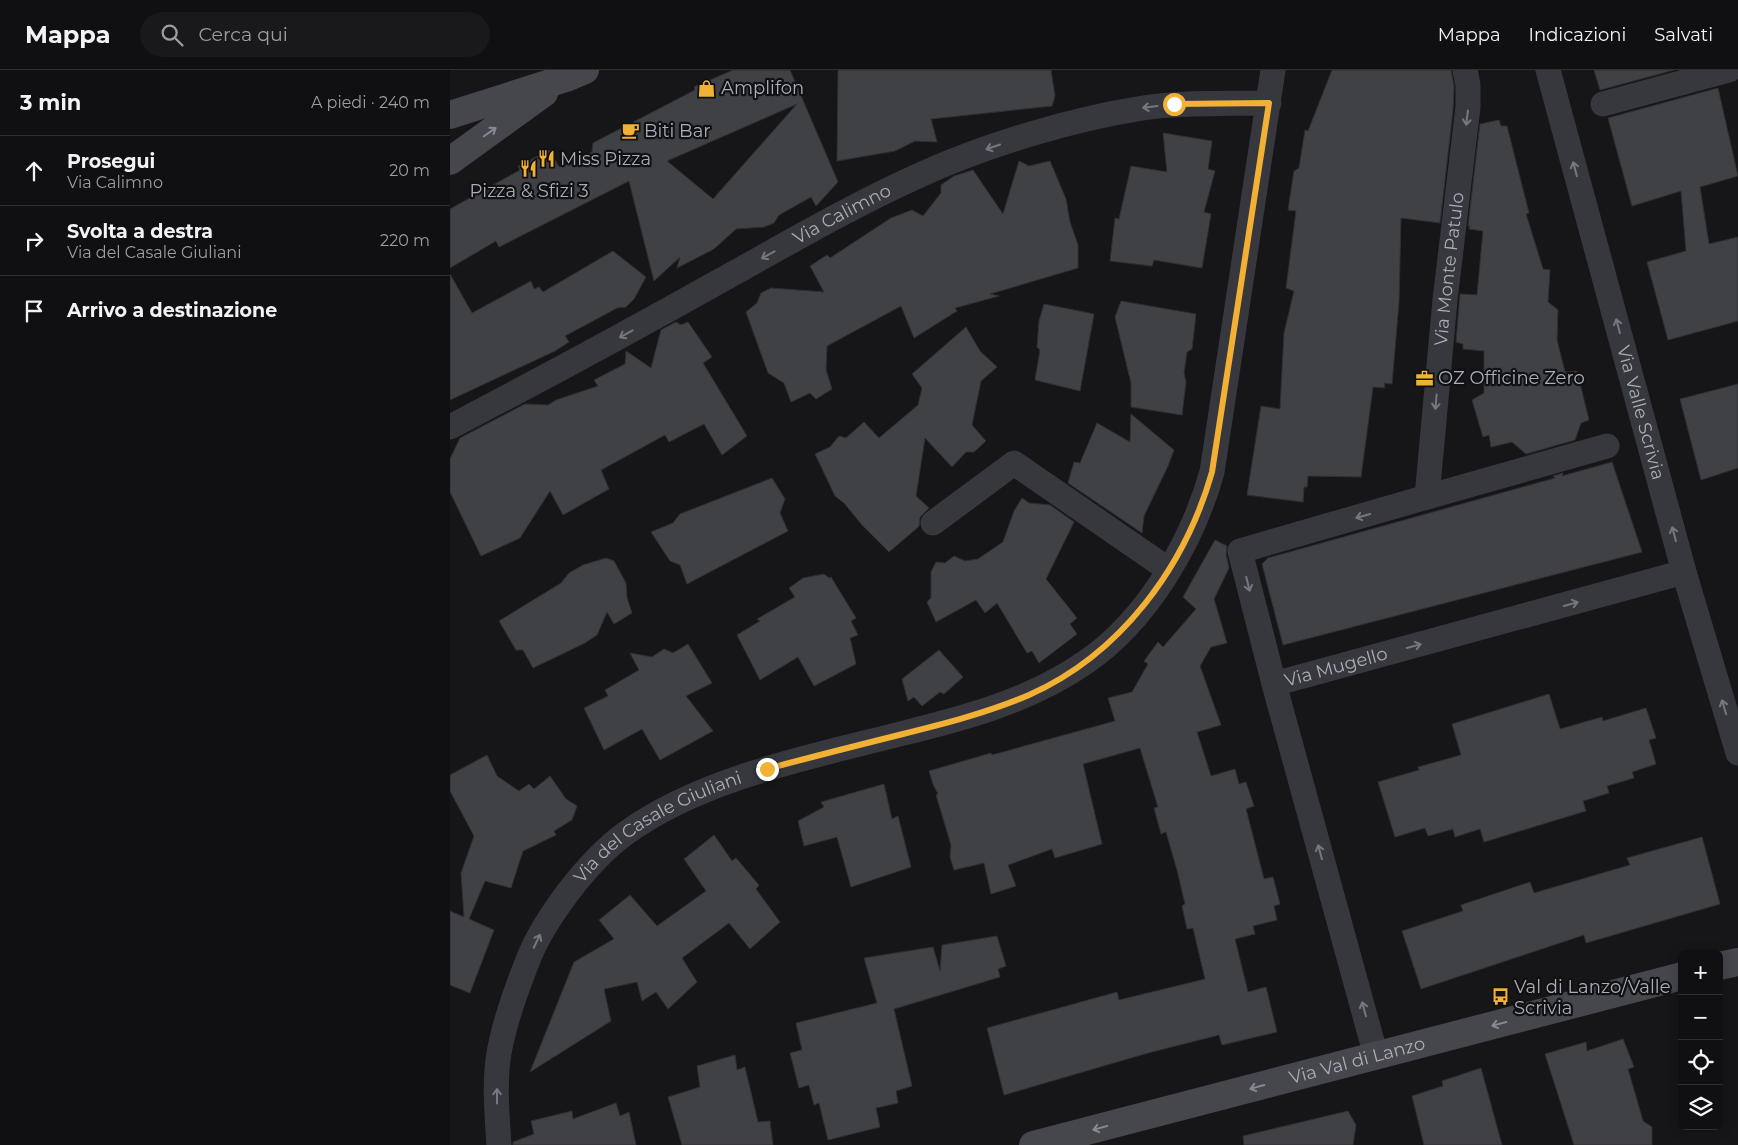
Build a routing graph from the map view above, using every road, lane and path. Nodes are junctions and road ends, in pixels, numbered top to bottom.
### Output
1 (1273, 70) edge
2 (1465, 70) edge
3 (1548, 70) edge
4 (1729, 70) edge
5 (1736, 70) edge
6 (575, 74) edge
7 (1738, 78) edge
8 (1269, 103) junction
9 (1603, 104) dead end
10 (450, 115) edge
11 (450, 161) edge
12 (450, 427) edge
13 (1607, 446) dead end
14 (1427, 498) junction
15 (933, 523) dead end
16 (1169, 570) junction
17 (1684, 572) junction
18 (1274, 684) junction
19 (1738, 753) edge
20 (1738, 962) edge
21 (1723, 965) edge
22 (1678, 977) edge
23 (1376, 1056) junction
24 (499, 1145) edge
25 (1033, 1145) edge

1 - 8 street, Via del Casale Giuliani
2 -> 14 street, Via Monte Patulo
17 -> 3 street, Via Valle Scrivia
4 - 9 street
5 - 7 street
6 - 10 street
11 -> 6 street
8 -> 12 street, Via Calimno
8 - 16 street, Via del Casale Giuliani
13 - 14 street
14 -> 18 street
15 - 16 street
24 -> 16 street, Via del Casale Giuliani
18 -> 17 street, Via Mugello
19 -> 17 street, Via Valle Scrivia
23 -> 18 street, Via Mugello
20 - 21 street
22 -> 23 street, Via Val di Lanzo
23 -> 25 street, Via Val di Lanzo

